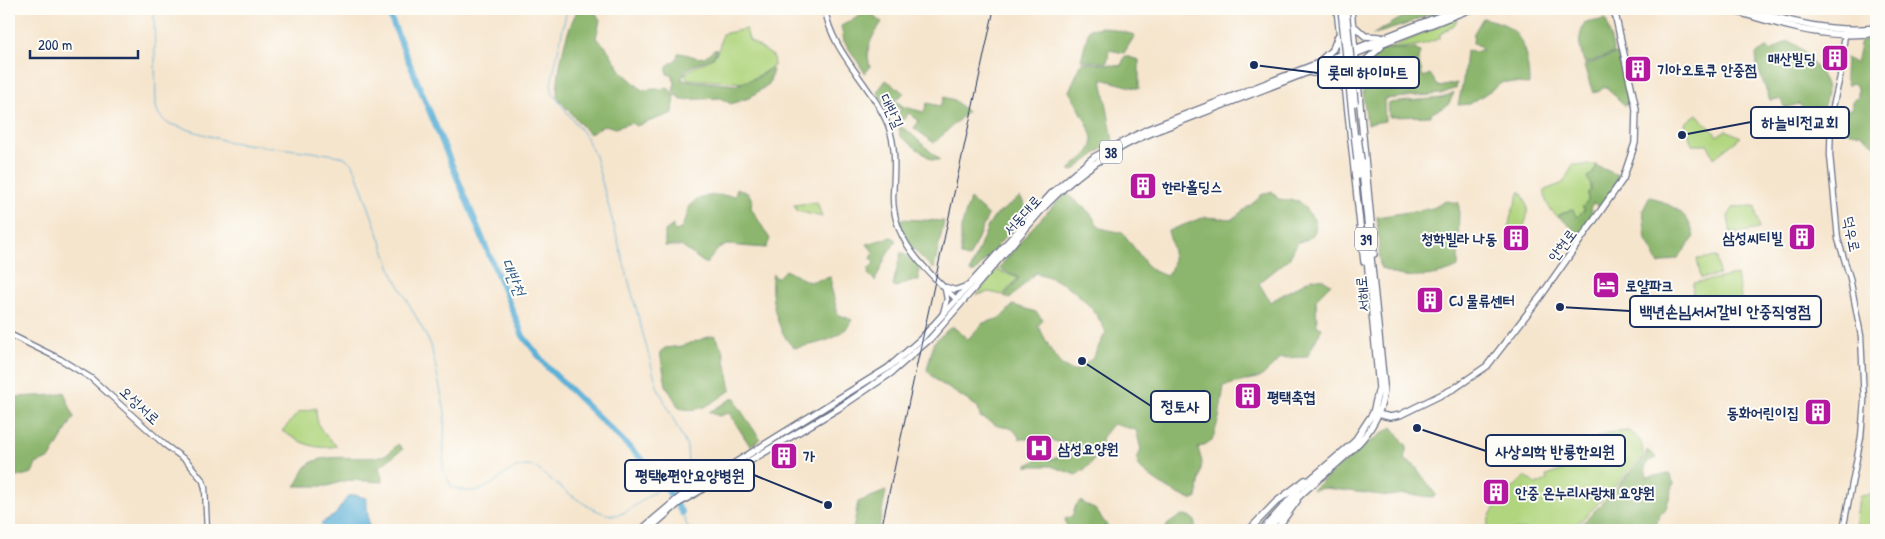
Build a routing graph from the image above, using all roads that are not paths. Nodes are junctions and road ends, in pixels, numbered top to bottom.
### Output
1 (825, 9) edge
2 (1337, 9) edge
3 (1341, 9) edge
4 (1346, 9) edge
5 (1351, 9) edge
6 (1458, 9) edge
7 (1471, 9) edge
8 (1614, 9) edge
9 (1728, 9) edge
10 (1746, 9) edge
11 (1352, 24) junction
12 (1876, 28) edge
13 (1340, 31) junction
14 (1845, 33) junction
15 (1876, 33) edge
16 (1391, 38) junction
17 (1355, 52) junction
18 (1342, 56) junction
19 (1317, 63) junction
20 (1307, 73) junction
21 (1358, 82) junction
22 (1346, 92) junction
23 (1359, 160) junction
24 (972, 283) junction
25 (945, 287) junction
26 (1375, 296) junction
27 (960, 301) junction
28 (941, 318) junction
29 (1371, 319) junction
30 (9, 334) edge
31 (1376, 414) junction
32 (1313, 476) junction
33 (1302, 493) junction
34 (678, 501) junction
35 (672, 506) junction
36 (207, 530) edge
37 (641, 530) edge
38 (648, 530) edge
39 (1249, 530) edge
40 (1262, 530) edge
41 (1267, 530) edge
42 (1276, 530) edge
43 (1843, 530) edge

1 - 25 street, 대반길
2 - 13 main road
3 - 23 main road, 서해로 / 39, bridge
4 - 23 main road, 서해로 / 39, bridge
5 - 11 main road
6 - 16 main road, 서동대로 / 38
7 - 16 main road, 서동대로 / 38
8 - 31 main road, 안현로
9 - 14 main road
10 - 14 main road
11 - 16 main road
11 - 17 main road
12 - 14 main road
13 - 18 main road
13 - 19 main road
14 - 15 main road
14 - 43 street, 덕우로
16 - 17 main road, 서동대로 / 38
16 - 21 main road
17 - 18 main road, 서동대로 / 38
17 - 21 main road
18 - 19 main road, 서동대로 / 38
18 - 20 main road, 서동대로 / 38
18 - 22 main road
19 - 24 main road, 서동대로 / 38
20 - 22 main road
20 - 27 main road, 서동대로 / 38
21 - 26 main road
22 - 29 main road
23 - 26 main road, 서해로 / 39
23 - 29 main road, 서해로 / 39
24 - 25 street
24 - 27 main road, 서동대로 / 38
25 - 27 street, 대반길
25 - 28 street
26 - 31 main road, 서해로 / 39
27 - 28 main road, 서동대로 / 38
27 - 34 main road, 서동대로 / 38
28 - 34 main road, 서동대로 / 38
29 - 31 main road, 서해로 / 39
30 - 36 street, 오성서로
31 - 32 main road, 서해로 / 39
31 - 33 main road, 서해로 / 39
32 - 39 main road
32 - 40 main road, 서해로 / 39
33 - 41 main road, 서해로 / 39
33 - 42 main road
34 - 35 main road, 서동대로 / 38
35 - 37 main road, 서동대로 / 38
35 - 38 main road, 서동대로 / 38

